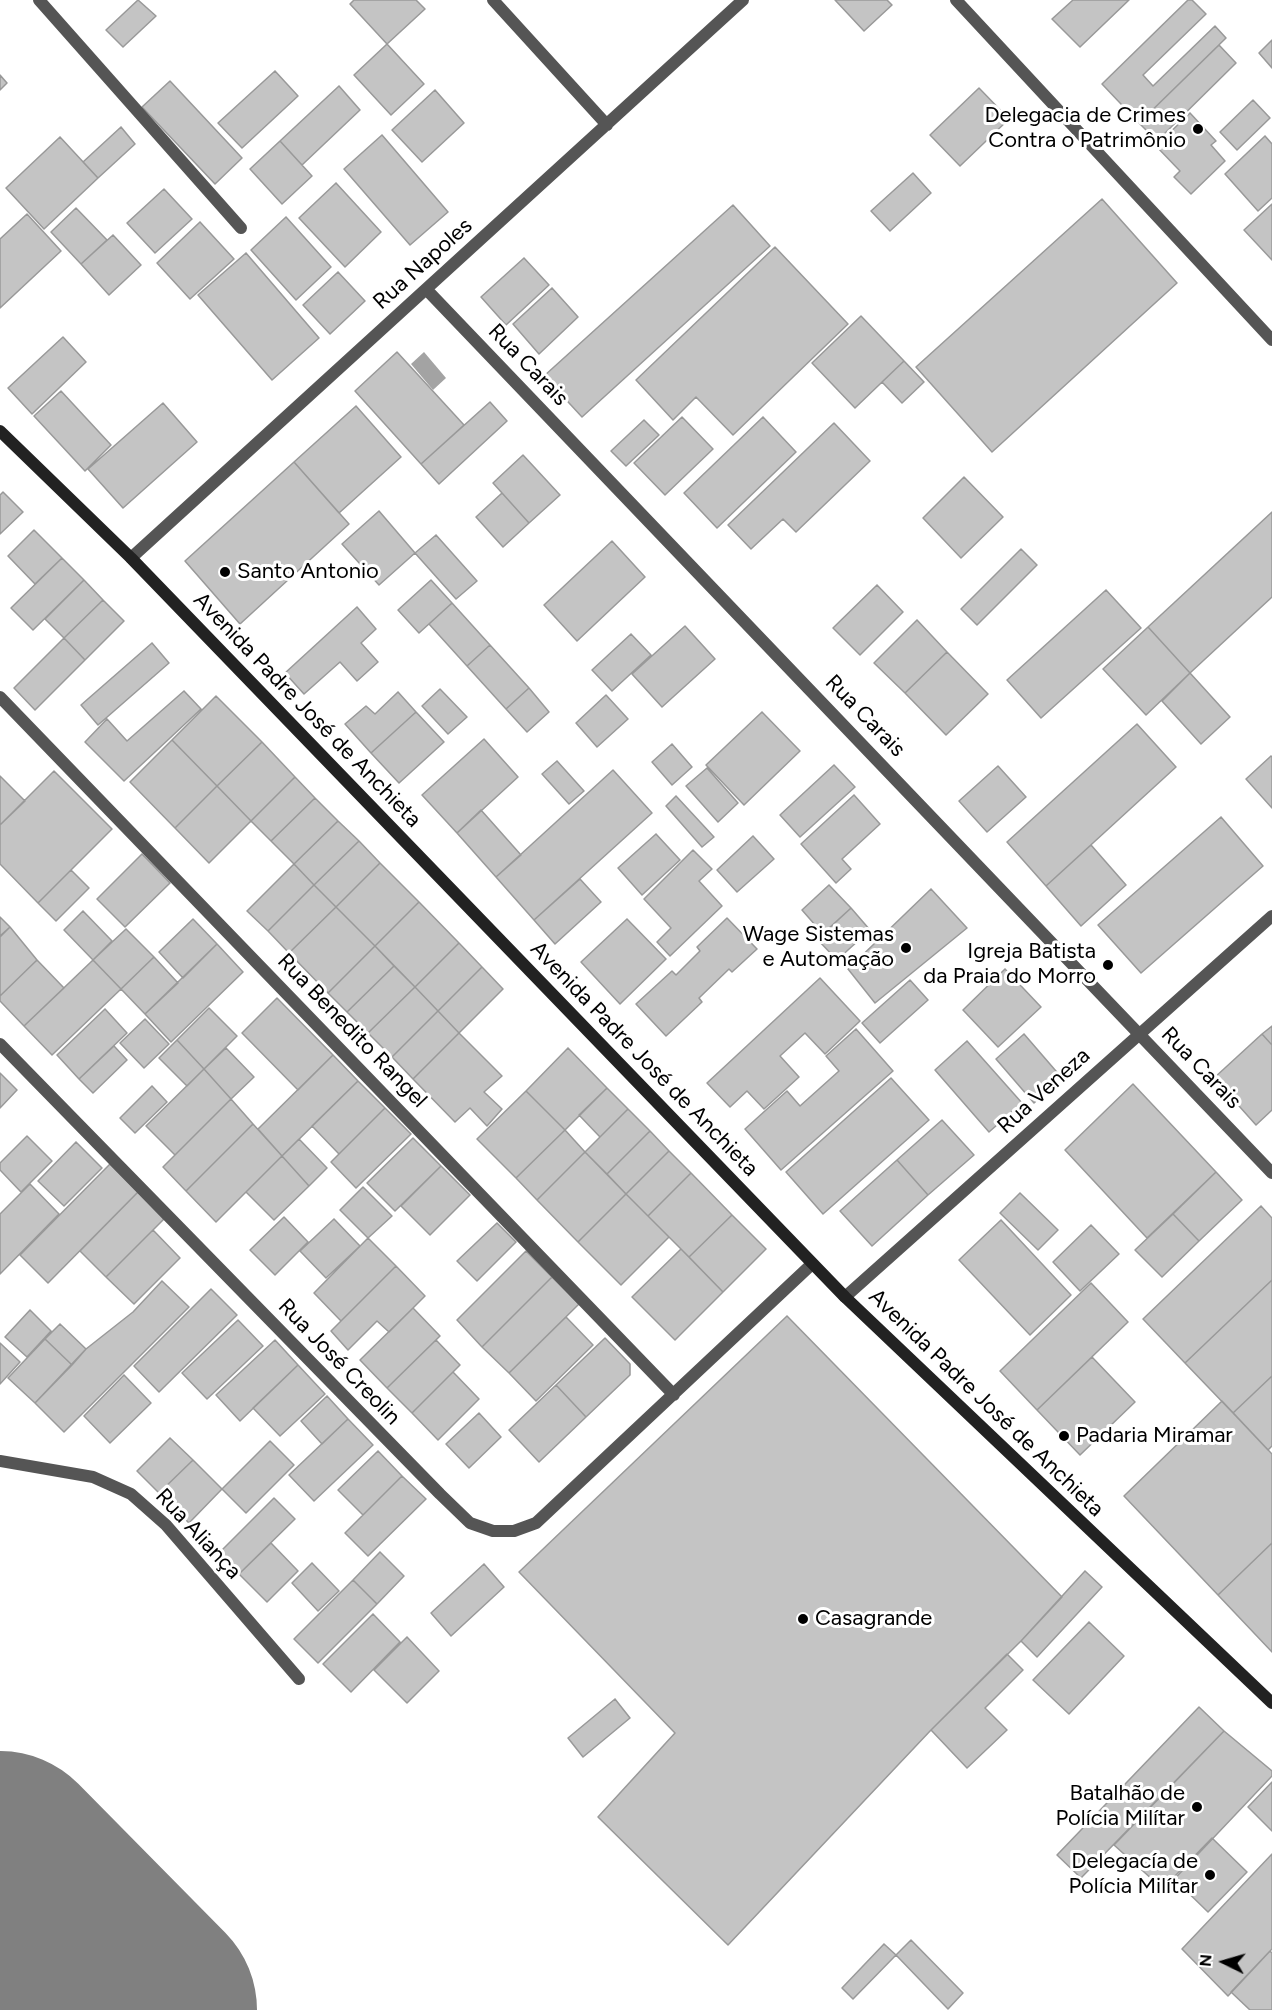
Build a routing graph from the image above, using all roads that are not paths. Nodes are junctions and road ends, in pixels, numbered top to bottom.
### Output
1 (39, 0) edge
2 (493, 0) edge
3 (743, 0) edge
4 (956, 0) edge
5 (607, 125) junction
6 (241, 228) dead end
7 (426, 289) junction
8 (1272, 340) edge
9 (0, 431) edge
10 (131, 558) junction
11 (0, 698) edge
12 (1272, 916) edge
13 (1140, 1034) junction
14 (0, 1044) edge
15 (1272, 1173) edge
16 (812, 1264) junction
17 (845, 1297) junction
18 (674, 1395) junction
19 (0, 1461) edge
20 (299, 1679) dead end
21 (1272, 1703) edge

1 - 6 street
2 - 5 street
3 - 5 street, Rua Napoles
4 - 8 street
5 - 7 street, Rua Napoles
7 - 10 street, Rua Napoles
7 - 13 street, Rua Carais
9 - 10 main road, Avenida Padre José de Anchieta
10 - 16 main road, Avenida Padre José de Anchieta
11 - 18 street, Rua Benedito Rangel
12 - 13 street, Rua Veneza
13 - 15 street, Rua Carais
13 - 17 street, Rua Veneza
14 - 18 street, Rua José Creolin
16 - 17 main road, Avenida Padre José de Anchieta
16 - 18 street, Rua José Creolin
17 - 21 main road, Avenida Padre José de Anchieta
19 - 20 street, Rua Aliança

